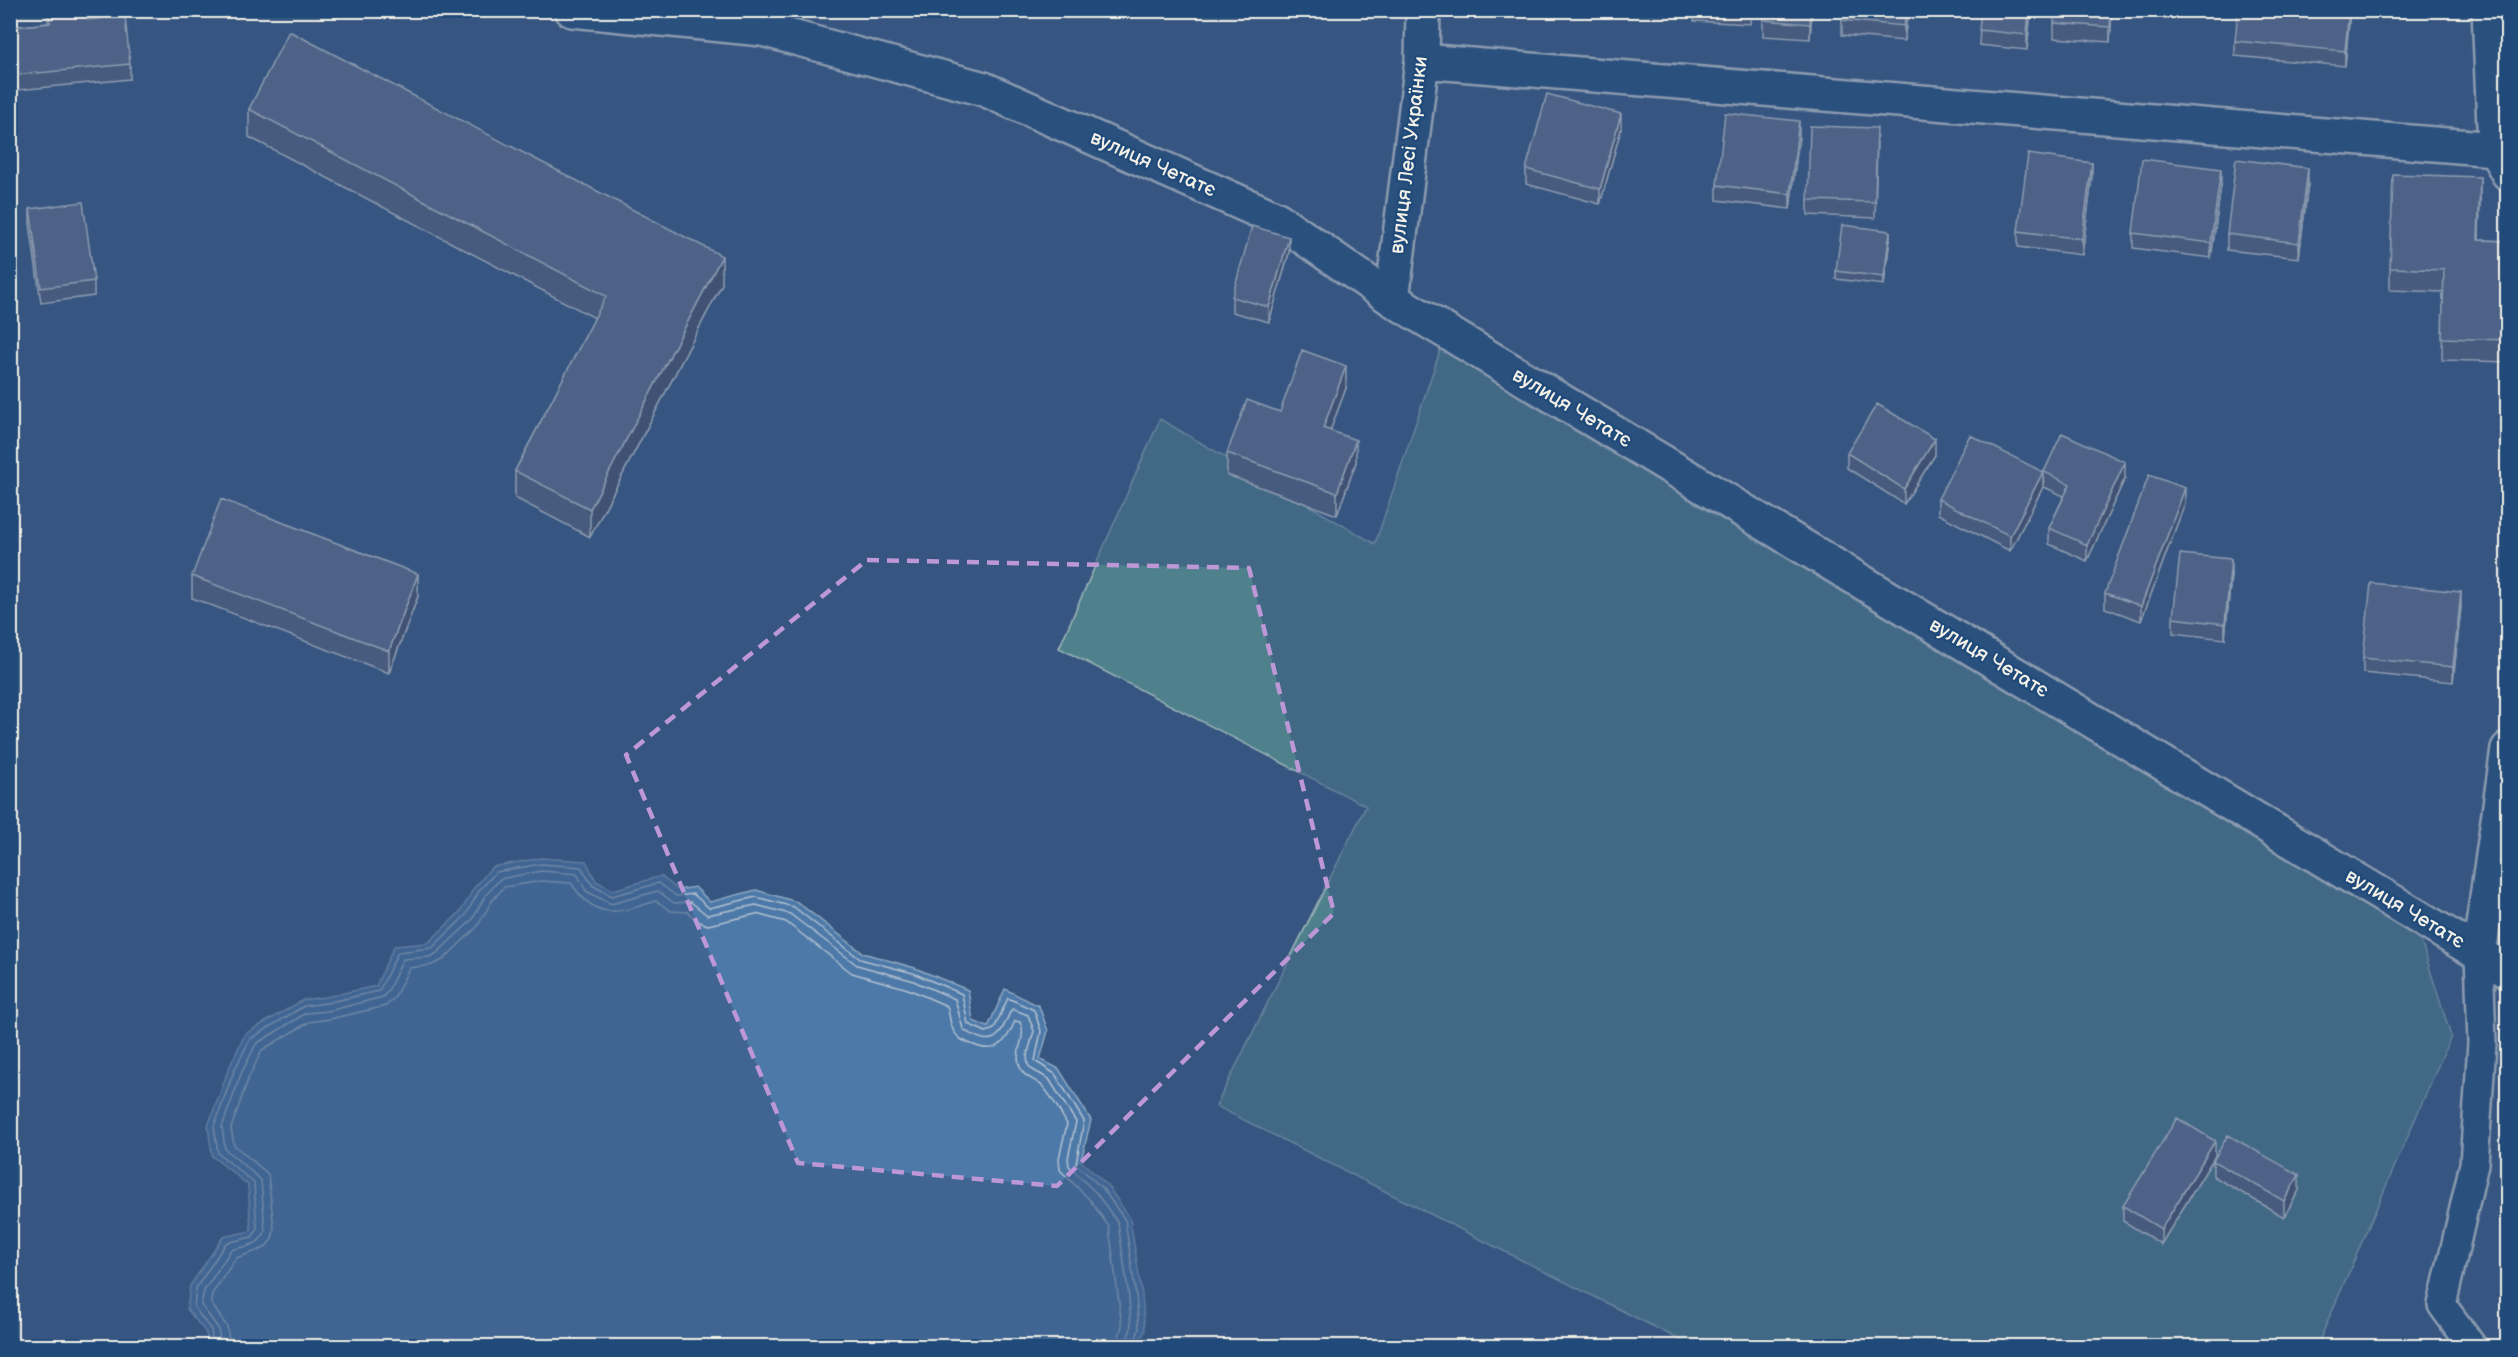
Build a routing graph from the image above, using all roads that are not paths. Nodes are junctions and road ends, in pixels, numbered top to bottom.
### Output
1 (572, 10) edge
2 (1423, 10) edge
3 (2489, 10) edge
4 (1422, 61) junction
5 (2501, 161) edge
6 (1392, 299) junction
7 (2508, 749) edge
8 (2479, 954) junction
9 (2508, 971) edge
10 (2472, 1347) edge

1 - 6 street, вулиця Четатє
2 - 4 street, вулиця Лесі Українки
3 - 5 street
4 - 5 street
4 - 6 street, вулиця Лесі Українки
6 - 8 street, вулиця Четатє
7 - 8 street
8 - 9 street, вулиця Четатє
8 - 10 lane

